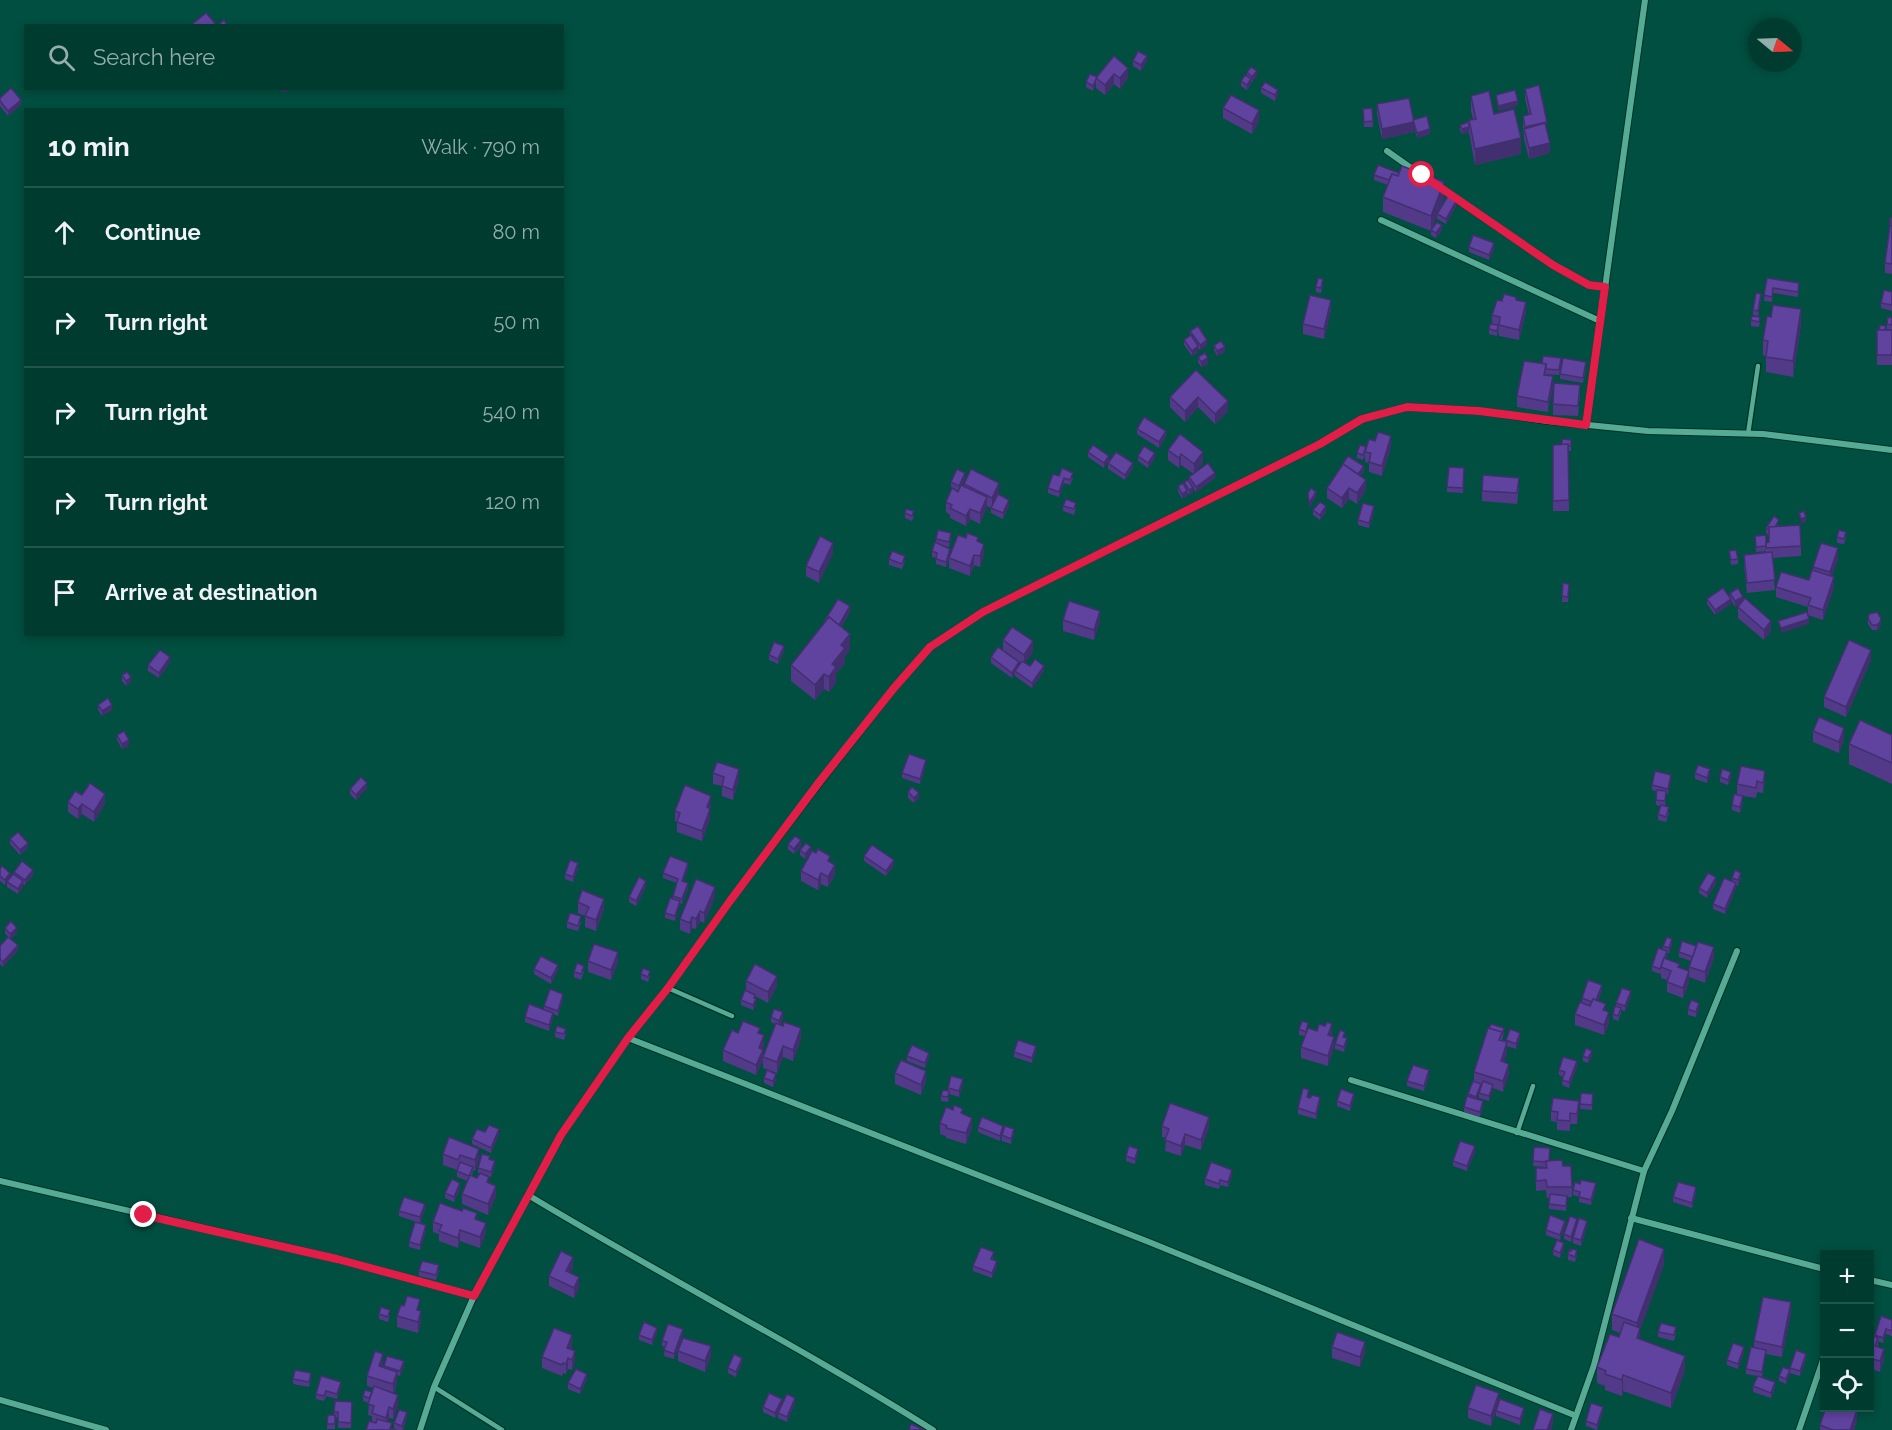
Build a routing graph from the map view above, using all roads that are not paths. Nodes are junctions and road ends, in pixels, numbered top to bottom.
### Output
1 (1646, 0) edge
2 (1387, 151) dead end
3 (1426, 178) edge
4 (1435, 185) edge
5 (1381, 220) dead end
6 (1605, 287) junction
7 (1600, 321) junction
8 (1758, 366) dead end
9 (1586, 425) junction
10 (1748, 434) junction
11 (1892, 450) edge
12 (1737, 951) dead end
13 (668, 988) junction
14 (732, 1016) dead end
15 (628, 1038) junction
16 (1351, 1080) dead end
17 (1533, 1086) dead end
18 (1517, 1133) junction
19 (1644, 1171) junction
20 (0, 1181) edge
21 (528, 1195) junction
22 (1631, 1218) junction
23 (1820, 1268) edge
24 (1874, 1281) edge
25 (1892, 1286) edge
26 (474, 1296) junction
27 (1824, 1358) edge
28 (434, 1387) junction
29 (0, 1400) edge
30 (1574, 1415) junction
31 (106, 1430) edge
32 (420, 1430) edge
33 (502, 1430) edge
34 (933, 1430) edge
35 (1570, 1430) edge
36 (1799, 1430) edge

1 - 6 street
2 - 3 street
4 - 6 street
5 - 7 street
6 - 7 street
7 - 9 street
8 - 10 lane
9 - 10 street
9 - 13 street
10 - 11 street
12 - 19 street
13 - 14 lane
13 - 15 street
15 - 21 street
15 - 30 street
16 - 18 street
17 - 18 lane
18 - 19 street
19 - 22 street
20 - 26 street
21 - 26 street
21 - 34 street
22 - 23 street
22 - 30 street
24 - 25 street
26 - 28 street
27 - 36 street
28 - 32 street
28 - 33 lane
29 - 31 street
30 - 35 street

